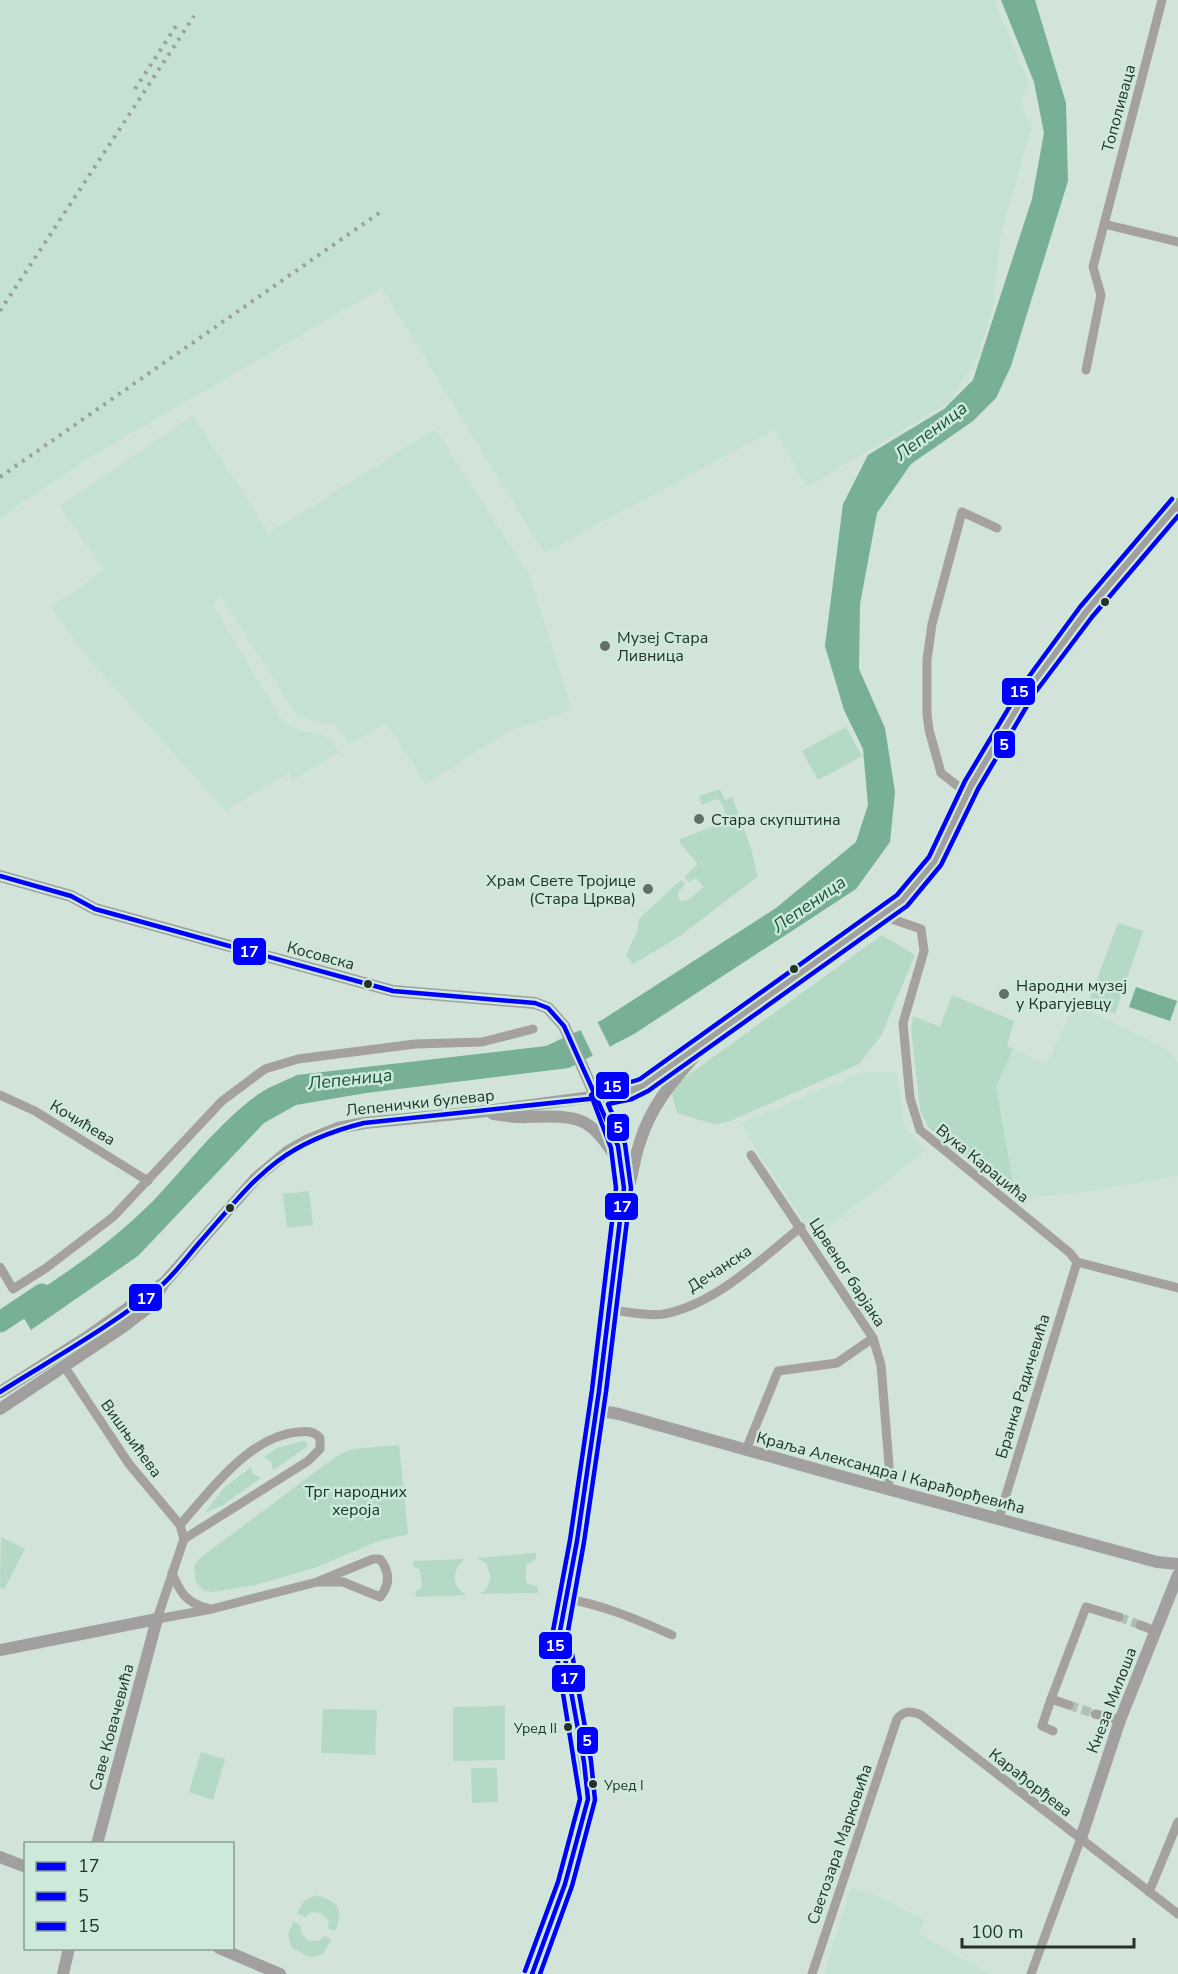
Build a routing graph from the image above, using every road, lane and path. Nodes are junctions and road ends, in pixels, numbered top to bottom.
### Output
1 (1162, 0) edge
2 (1104, 224) junction
3 (1178, 242) edge
4 (1086, 370) dead end
5 (1178, 504) edge
6 (998, 528) dead end
7 (968, 794) junction
8 (0, 876) edge
9 (883, 916) junction
10 (533, 1029) dead end
11 (706, 1043) junction
12 (0, 1095) edge
13 (598, 1098) junction
14 (478, 1112) junction
15 (752, 1155) dead end
16 (624, 1176) junction
17 (148, 1181) junction
18 (622, 1204) junction
19 (801, 1227) junction
20 (1077, 1262) junction
21 (0, 1267) edge
22 (164, 1283) junction
23 (1178, 1288) edge
24 (609, 1310) junction
25 (873, 1338) junction
26 (64, 1366) junction
27 (0, 1392) edge
28 (0, 1408) edge
29 (596, 1410) junction
30 (746, 1450) junction
31 (886, 1490) junction
32 (999, 1518) junction
33 (180, 1525) junction
34 (184, 1539) junction
35 (1178, 1564) edge
36 (172, 1573) junction
37 (1178, 1575) edge
38 (317, 1582) junction
39 (567, 1599) junction
40 (212, 1609) junction
41 (1119, 1617) tunnel mouth
42 (157, 1619) junction
43 (1140, 1625) tunnel mouth
44 (1155, 1631) junction
45 (672, 1635) dead end
46 (0, 1650) edge
47 (1051, 1699) junction
48 (1069, 1705) tunnel mouth
49 (1095, 1714) tunnel mouth
50 (1120, 1720) junction
51 (896, 1725) joint
52 (1053, 1731) dead end
53 (1178, 1822) edge
54 (1081, 1838) junction
55 (98, 1842) edge
56 (0, 1857) edge
57 (24, 1867) edge
58 (1149, 1892) junction
59 (1178, 1914) edge
60 (69, 1950) edge
61 (224, 1950) edge
62 (63, 1974) edge
63 (280, 1974) edge
64 (532, 1974) edge
65 (812, 1974) edge
66 (1031, 1974) edge

1 - 2 street, Тополиваца
2 - 3 street
2 - 4 street, Тополиваца
5 - 7 street
6 - 7 street
7 - 9 street
8 - 13 street, Косовска
9 - 11 street
9 - 20 street, Вука Караџића
10 - 17 street
11 - 13 street, Лепенички булевар
11 - 18 street
12 - 17 street, Кочићева
13 - 14 street, Лепенички булевар
13 - 16 street
14 - 16 street
14 - 22 street, Лепенички булевар
15 - 19 street, Црвеног барјака
16 - 18 street
17 - 21 street
18 - 24 street
19 - 24 street, Дечанска
19 - 25 street, Црвеног барјака
20 - 23 street
20 - 32 street, Бранка Радичевића
22 - 26 street, Лепенички булевар
22 - 27 street, Лепенички булевар
24 - 29 street
25 - 30 street
25 - 31 street, Црвеног барјака
26 - 28 street, Лепенички булевар
26 - 33 street, Вишњићева
29 - 30 street, Краља Александра I Карађорђевића
29 - 39 street
30 - 31 street, Краља Александра I Карађорђевића
31 - 32 street, Краља Александра I Карађорђевића
32 - 35 street, Краља Александра I Карађорђевића
33 - 34 street
33 - 34 street
34 - 36 street
36 - 40 street
36 - 42 street
37 - 44 street, Кнеза Милоша
38 - 38 street
38 - 40 street
39 - 45 street
39 - 64 street
40 - 42 street
41 - 47 street
42 - 46 street
42 - 55 street, Саве Ковачевића
43 - 44 street
44 - 50 street, Кнеза Милоша
47 - 48 street
47 - 52 street
49 - 50 street
50 - 54 street, Кнеза Милоша
51 - 54 street, Карађорђева
51 - 65 street, Светозара Марковића
53 - 58 street
54 - 58 street, Карађорђева
54 - 66 street
56 - 57 street
58 - 59 street, Карађорђева
60 - 62 street
61 - 63 street

